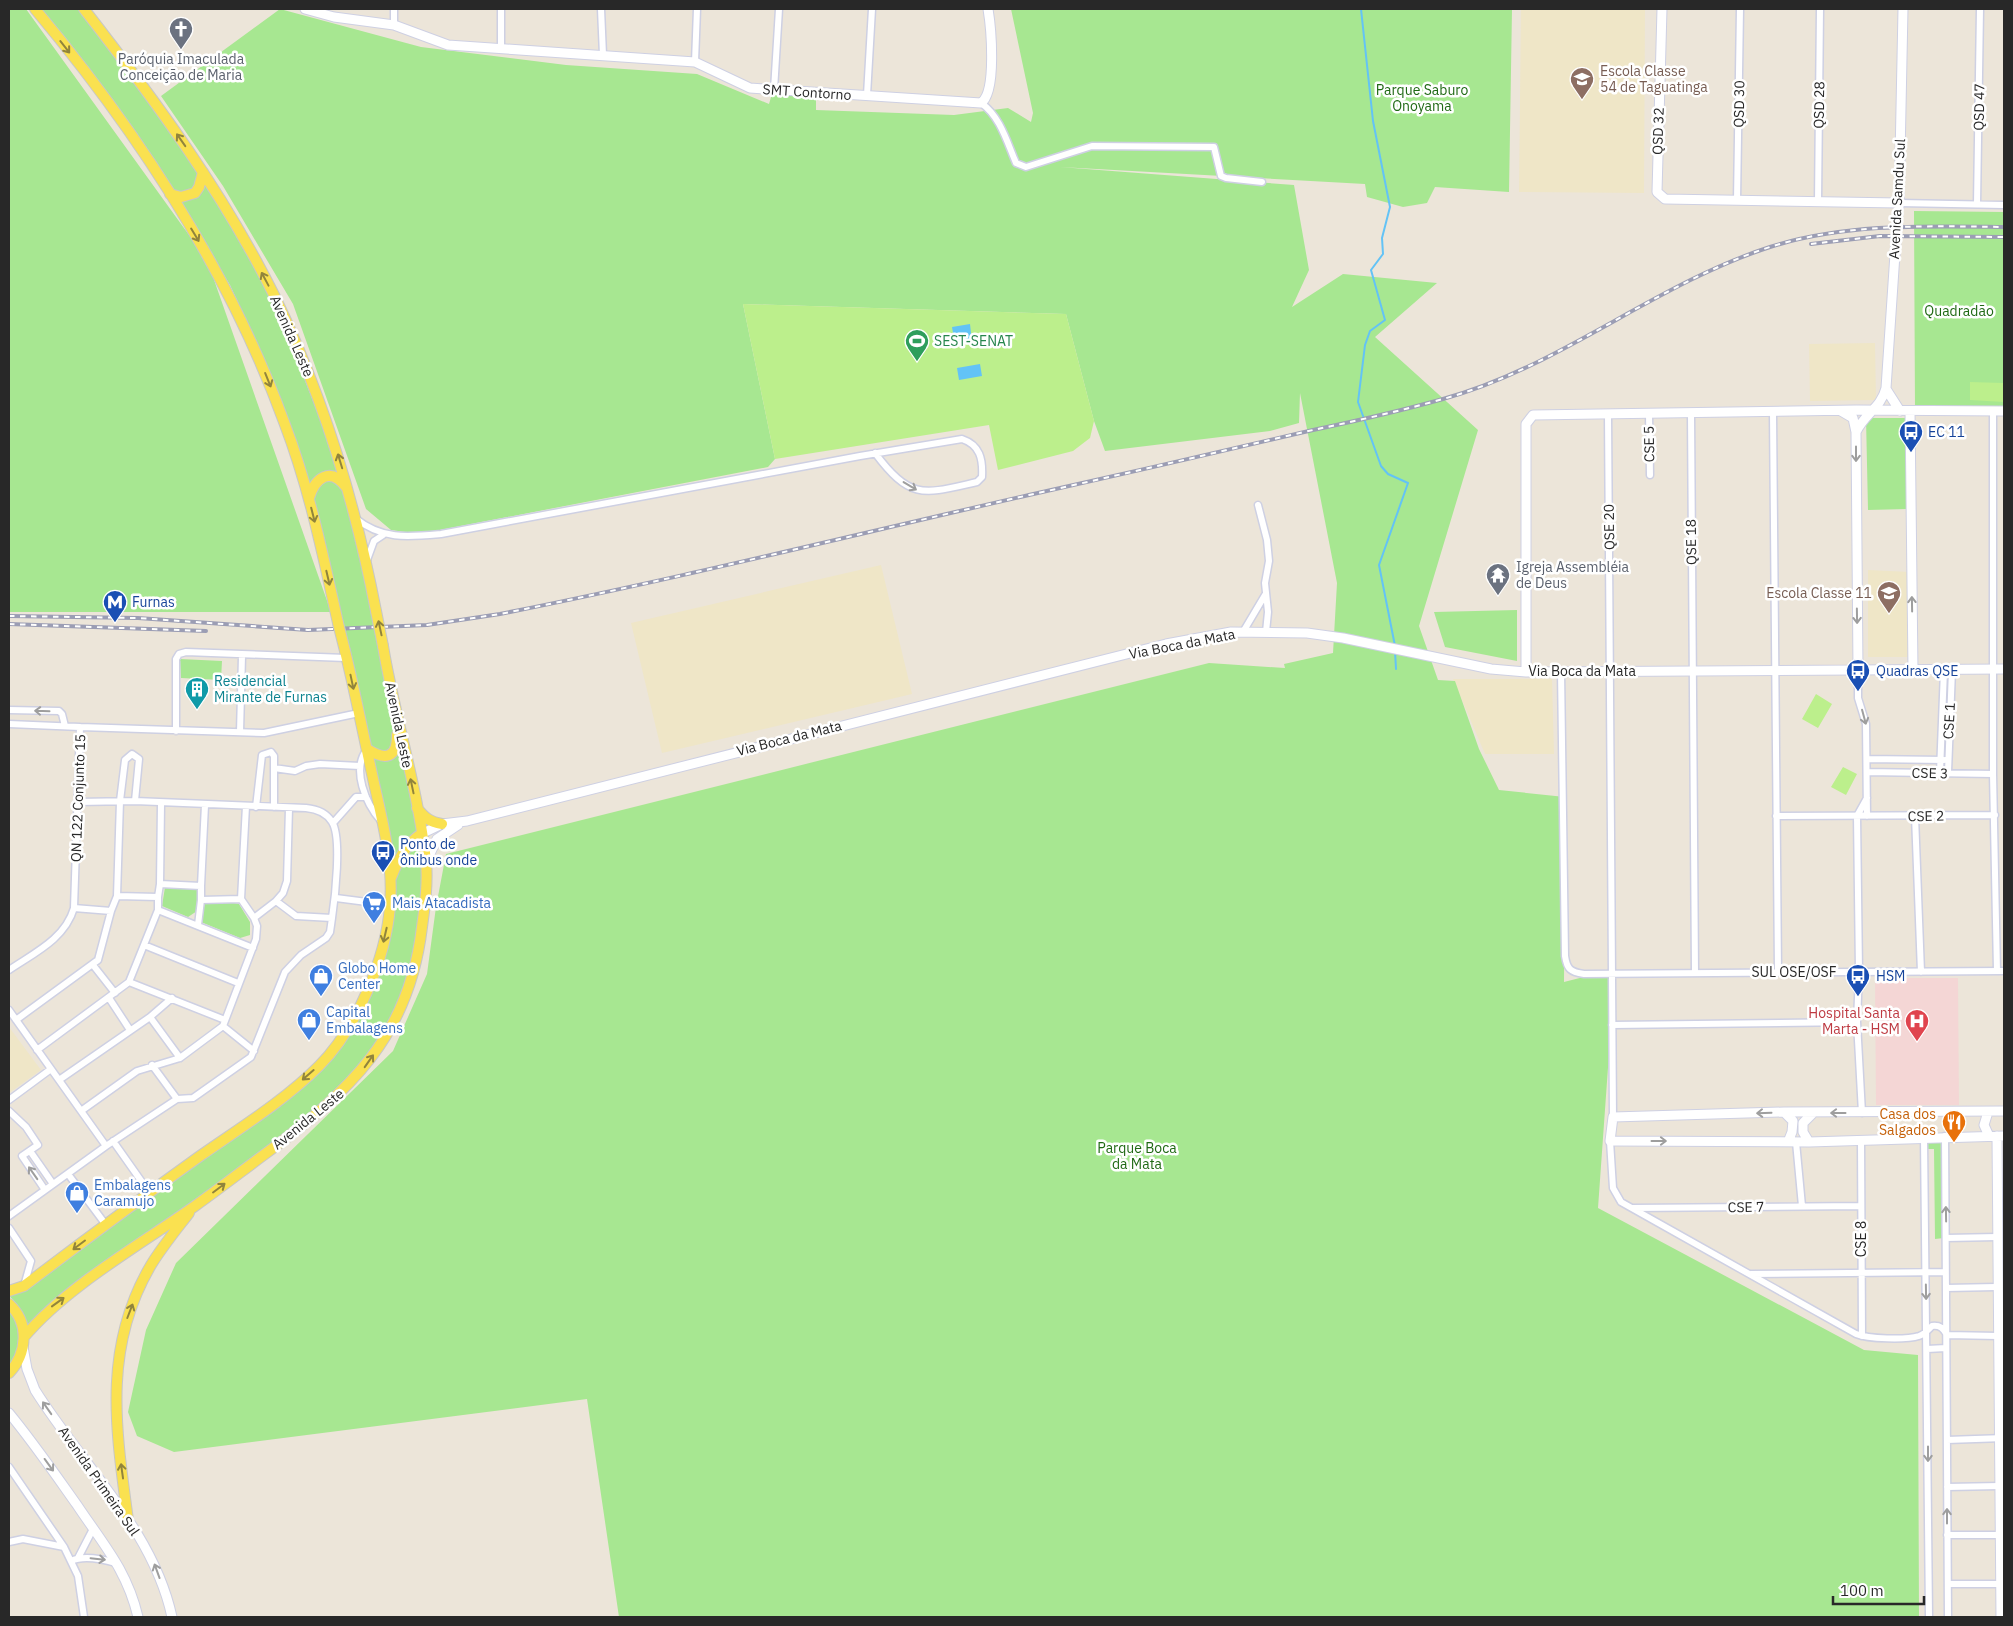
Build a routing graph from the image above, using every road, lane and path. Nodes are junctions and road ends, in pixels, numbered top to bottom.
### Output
1 (35, 9) edge
2 (84, 9) edge
3 (305, 9) edge
4 (394, 9) edge
5 (501, 9) edge
6 (602, 9) edge
7 (696, 9) edge
8 (779, 9) edge
9 (872, 9) edge
10 (988, 9) edge
11 (1662, 9) edge
12 (1740, 9) edge
13 (1820, 9) edge
14 (1903, 9) edge
15 (1980, 9) edge
16 (394, 25) junction
17 (501, 49) junction
18 (603, 55) junction
19 (695, 62) junction
20 (774, 90) junction
21 (867, 95) junction
22 (981, 103) junction
23 (203, 172) junction
24 (1262, 182) dead end
25 (170, 194) junction
26 (1737, 200) junction
27 (1818, 202) junction
28 (1977, 204) junction
29 (2004, 205) edge
30 (1898, 207) junction
31 (1886, 388) junction
32 (1872, 410) junction
33 (2004, 410) edge
34 (1841, 411) junction
35 (1900, 411) junction
36 (1910, 411) junction
37 (1993, 411) junction
38 (1773, 413) junction
39 (1608, 414) junction
40 (1649, 414) junction
41 (1690, 414) junction
42 (1856, 432) junction
43 (876, 453) junction
44 (1650, 475) dead end
45 (348, 489) junction
46 (309, 498) junction
47 (1258, 505) dead end
48 (355, 518) junction
49 (383, 535) junction
50 (366, 567) junction
51 (1265, 595) junction
52 (1243, 632) junction
53 (1266, 632) junction
54 (346, 655) junction
55 (242, 656) junction
56 (1775, 669) junction
57 (1858, 669) junction
58 (2000, 669) edge
59 (1913, 670) junction
60 (1948, 670) junction
61 (1561, 671) junction
62 (1611, 671) junction
63 (1693, 671) junction
64 (1526, 672) junction
65 (9, 710) edge
66 (359, 714) junction
67 (398, 718) junction
68 (9, 724) edge
69 (66, 726) junction
70 (80, 727) junction
71 (176, 731) junction
72 (240, 732) junction
73 (367, 749) junction
74 (1867, 759) junction
75 (1944, 760) junction
76 (360, 766) junction
77 (274, 768) junction
78 (1867, 772) junction
79 (1944, 772) junction
80 (1993, 774) junction
81 (366, 796) junction
82 (1867, 798) junction
83 (120, 801) junction
84 (136, 801) junction
85 (78, 802) junction
86 (161, 804) junction
87 (205, 805) junction
88 (246, 806) junction
89 (256, 806) junction
90 (274, 807) junction
91 (289, 808) junction
92 (417, 808) junction
93 (1995, 815) junction
94 (1776, 816) junction
95 (1857, 816) junction
96 (1867, 816) junction
97 (1915, 816) junction
98 (467, 821) junction
99 (333, 823) junction
100 (383, 824) junction
101 (442, 824) junction
102 (421, 834) junction
103 (426, 862) junction
104 (390, 879) junction
105 (160, 884) junction
106 (201, 886) junction
107 (117, 896) junction
108 (158, 897) junction
109 (336, 898) junction
110 (241, 899) junction
111 (202, 900) junction
112 (276, 901) junction
113 (390, 905) junction
114 (74, 908) junction
115 (158, 910) junction
116 (111, 911) junction
117 (254, 918) junction
118 (332, 918) junction
119 (198, 925) junction
120 (144, 946) junction
121 (253, 948) junction
122 (93, 965) junction
123 (9, 970) edge
124 (2001, 971) edge
125 (1778, 972) junction
126 (1859, 972) junction
127 (1921, 972) junction
128 (1611, 973) junction
129 (1695, 973) junction
130 (129, 982) junction
131 (238, 983) junction
132 (112, 996) junction
133 (172, 998) junction
134 (9, 1010) edge
135 (150, 1017) junction
136 (16, 1020) junction
137 (1857, 1022) junction
138 (224, 1023) junction
139 (1612, 1025) junction
140 (130, 1030) junction
141 (37, 1050) junction
142 (254, 1051) junction
143 (180, 1058) junction
144 (152, 1065) junction
145 (51, 1069) junction
146 (59, 1080) junction
147 (177, 1099) junction
148 (9, 1100) edge
149 (9, 1111) edge
150 (81, 1111) junction
151 (2003, 1111) edge
152 (1784, 1112) junction
153 (1988, 1112) junction
154 (1813, 1113) junction
155 (1862, 1113) junction
156 (1613, 1117) junction
157 (2004, 1121) edge
158 (1999, 1135) edge
159 (1945, 1136) junction
160 (1924, 1138) junction
161 (113, 1141) junction
162 (1610, 1141) junction
163 (1861, 1141) junction
164 (1792, 1142) junction
165 (1809, 1142) junction
166 (106, 1146) junction
167 (30, 1151) junction
168 (68, 1174) junction
169 (53, 1184) junction
170 (2001, 1184) edge
171 (45, 1190) junction
172 (149, 1192) junction
173 (1802, 1206) junction
174 (1861, 1206) junction
175 (194, 1207) junction
176 (1632, 1208) junction
177 (9, 1216) edge
178 (106, 1224) junction
179 (9, 1228) edge
180 (1997, 1237) junction
181 (1946, 1238) junction
182 (1925, 1272) junction
183 (1944, 1272) junction
184 (1750, 1274) junction
185 (1861, 1274) junction
186 (24, 1286) junction
187 (1996, 1287) junction
188 (1946, 1288) junction
189 (9, 1291) edge
190 (9, 1304) edge
191 (2001, 1311) edge
192 (1926, 1332) junction
193 (24, 1336) junction
194 (1862, 1336) junction
195 (1947, 1336) junction
196 (1998, 1336) junction
197 (23, 1348) junction
198 (1946, 1348) junction
199 (1927, 1349) junction
200 (2001, 1358) edge
201 (9, 1373) edge
202 (9, 1413) edge
203 (2002, 1439) edge
204 (1947, 1440) junction
205 (10, 1471) edge
206 (2000, 1486) junction
207 (1947, 1487) junction
208 (128, 1520) junction
209 (93, 1529) junction
210 (1999, 1534) junction
211 (1947, 1536) junction
212 (9, 1542) edge
213 (64, 1547) junction
214 (78, 1558) junction
215 (71, 1561) junction
216 (117, 1563) junction
217 (1948, 1584) junction
218 (2000, 1584) junction
219 (2002, 1611) edge
220 (84, 1617) edge
221 (138, 1617) edge
222 (172, 1617) edge
223 (1929, 1617) edge
224 (1948, 1617) edge

1 -> 25 main road
23 -> 2 main road, Avenida Leste
3 - 16 street, SMT Contorno
4 - 16 street
5 - 17 street
6 - 18 street
7 - 19 street
8 - 20 street
9 - 21 street
10 - 22 street
11 - 26 street, QSD 32
12 - 26 street, QSD 30
13 - 27 street, QSD 28
14 - 30 street, Avenida Samdu Sul
15 - 28 street, QSD 47
16 - 17 street, SMT Contorno
17 - 18 street, SMT Contorno
18 - 19 street, SMT Contorno
19 - 20 street, SMT Contorno
20 - 21 street, SMT Contorno
21 - 22 street, SMT Contorno
22 - 24 street
23 - 25 main road
45 -> 23 main road, Avenida Leste
25 -> 46 main road
26 - 27 street
27 - 30 street
28 - 29 street
28 - 30 street
30 - 31 street, Avenida Samdu Sul, bridge
31 - 32 street, Avenida Samdu Sul
31 - 35 street
32 - 34 street
32 - 35 street
32 - 42 street, Avenida Samdu Sul
33 - 37 street
34 - 38 street
34 - 42 street
35 - 36 street
36 - 37 street
59 -> 36 street
37 - 58 street
38 - 41 street
38 - 56 street
39 - 40 street
39 - 62 street, QSE 20
39 - 64 street
40 - 41 street
40 - 44 street, CSE 5
41 - 63 street, QSE 18
42 -> 57 street
43 -> 43 street
43 - 49 street
45 - 46 main road
45 - 48 main road, Avenida Leste
46 -> 54 main road, bridge
47 - 51 street
48 - 49 street
48 - 50 main road, Avenida Leste
49 - 50 street
67 -> 50 main road, Avenida Leste, bridge
51 - 52 street
51 - 53 street
52 - 53 street, Via Boca da Mata
52 - 98 street, Via Boca da Mata
53 - 64 street, Via Boca da Mata
54 - 55 street
54 -> 66 main road
55 - 71 street
55 - 72 street
56 - 57 street, Via Boca da Mata
56 - 63 street, Via Boca da Mata
56 - 94 street
57 - 59 street, Via Boca da Mata
57 -> 74 street
58 - 60 street, Via Boca da Mata
58 - 80 street
59 - 60 street, Via Boca da Mata
60 - 75 street, CSE 1
61 - 62 street, Via Boca da Mata
61 - 64 street, Via Boca da Mata
61 - 128 street, SUL OSE/OSF
62 - 63 street, Via Boca da Mata
62 - 128 street, QSE 20
63 - 129 street, QSE 18
69 -> 65 street
66 - 72 street, QN 122 Conjunto 15
66 - 73 main road
67 - 73 main road
92 -> 67 main road, Avenida Leste
68 - 69 street
69 - 70 street
70 - 71 street, QN 122 Conjunto 15
70 - 85 street, QN 122 Conjunto 15
71 - 72 street, QN 122 Conjunto 15
73 - 76 street
73 - 100 main road
74 - 75 street, CSE 3
74 - 78 street
75 - 79 street, CSE 1
76 - 77 street
76 - 81 street
77 - 89 street
77 - 90 street
78 - 79 street, CSE 3
78 - 82 street
79 - 80 street, CSE 3
80 - 93 street
81 - 99 street
81 - 100 street
82 - 95 street
82 - 96 street
83 - 84 street
83 - 84 street
83 - 85 street
83 - 107 street
84 - 86 street
85 - 114 street, QN 122 Conjunto 15
86 - 87 street
86 - 105 street
87 - 88 street
87 - 106 street
88 - 89 street
88 - 110 street
89 - 90 street
90 - 91 street
91 - 99 street
91 - 112 street
92 - 101 main road
92 - 102 main road, Avenida Leste
93 - 97 street, CSE 2
93 - 124 street
94 - 95 street, CSE 2
94 - 125 street
95 - 96 street, CSE 2
95 - 126 street
96 - 97 street, CSE 2
97 - 127 street
98 - 101 street, Via Boca da Mata
98 - 103 street, Via Boca da Mata
99 - 109 street
100 - 104 main road
101 - 102 street, Via Boca da Mata
102 - 103 main road, Avenida Leste
102 - 104 main road
175 -> 103 main road, Avenida Leste
104 - 113 main road
105 - 106 street
105 - 108 street
106 - 111 street
107 - 108 street
107 - 116 street
108 - 115 street
109 - 113 street
109 - 118 street
110 - 111 street
110 - 117 street
111 - 119 street
112 - 117 street
112 - 118 street
113 -> 172 main road
114 - 116 street
114 - 123 street, QN 122 Conjunto 15
115 - 119 street
115 - 120 street
116 - 122 street
117 - 121 street
118 - 142 street
119 - 121 street
120 - 130 street
120 - 131 street
121 - 131 street
122 - 132 street
122 - 136 street
124 - 127 street, SUL OSE/OSF
125 - 126 street, SUL OSE/OSF
125 - 129 street, SUL OSE/OSF
126 - 127 street, SUL OSE/OSF
126 - 137 street
128 - 129 street, SUL OSE/OSF
128 - 139 street, QSE 20
130 - 132 street
130 - 133 street
131 - 138 street
132 - 140 street
132 - 141 street
133 - 135 street
133 - 138 street
134 - 136 street
135 - 140 street
135 - 143 street
136 - 141 street
137 - 139 street
137 - 155 street
138 - 142 street
138 - 143 street
139 - 156 street, QSE 20
140 - 146 street
141 - 145 street
142 - 147 street
143 - 144 street
144 - 147 street
144 - 150 street
145 - 146 street
145 - 148 street
146 - 150 street
147 - 161 street
149 - 167 street
150 - 166 street
151 - 153 street
151 - 157 street
152 - 154 street
152 -> 156 street
152 - 164 street
153 - 155 street
153 - 158 street
155 -> 154 street
154 - 165 street
156 - 162 street
158 - 159 street
158 - 170 street
159 - 160 street
181 -> 159 street
160 - 163 street
160 - 182 street
161 - 166 street
161 - 172 street
162 -> 164 street
162 - 176 street
163 - 165 street
163 - 174 street, CSE 8
164 - 165 street
164 - 173 street
166 - 168 street
167 - 169 street
171 -> 167 street
168 - 169 street
168 - 178 street
169 - 171 street
170 - 180 street
171 - 177 street
172 - 178 main road
173 - 174 street, CSE 7
173 - 176 street, CSE 7
174 - 185 street, CSE 8
193 -> 175 main road, Avenida Leste
208 -> 175 main road
176 - 184 street
178 -> 186 main road
179 - 186 street
180 - 181 street
180 - 187 street
181 - 183 street
182 - 183 street
182 - 185 street
182 -> 192 street
183 - 188 street
184 - 185 street
184 - 194 street
185 - 194 street, CSE 8
186 - 189 main road
187 - 188 street
187 - 191 street
188 - 195 street
190 - 193 main road
191 - 196 street
192 - 194 street
192 - 195 street
192 - 199 street
193 - 197 main road
195 - 196 street
195 - 198 street
196 - 200 street
197 - 201 main road
208 -> 197 street, Avenida Primeira Sul
198 - 199 street
198 - 204 street
199 -> 223 street
200 - 203 street
202 -> 209 street
203 - 204 street
203 - 206 street
204 - 207 street
205 - 213 street
206 - 207 street
206 - 210 street
211 -> 207 street
222 -> 208 street, Avenida Primeira Sul
209 - 214 street
209 - 216 street
210 - 211 street
210 - 218 street
211 - 217 street
212 - 213 street
213 - 215 street
214 - 215 street
214 -> 216 street
215 - 220 street
216 - 221 street
217 - 218 street
217 - 224 street
218 - 219 street

